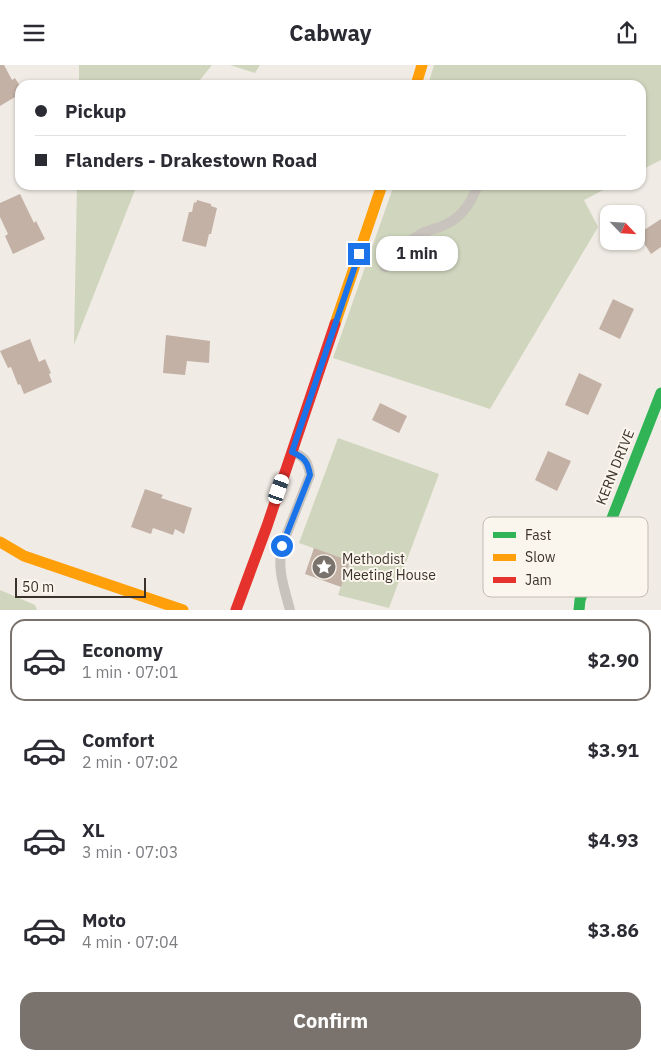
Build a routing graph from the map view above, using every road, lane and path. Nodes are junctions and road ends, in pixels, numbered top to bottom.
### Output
1 (422, 65) edge
2 (418, 80) edge
3 (380, 190) edge
4 (476, 190) edge
5 (385, 267) dead end
6 (661, 393) edge
7 (292, 452) junction
8 (612, 517) edge
9 (0, 542) edge
10 (581, 597) edge
11 (183, 610) edge
12 (236, 610) edge
13 (290, 610) edge
14 (578, 610) edge

1 - 2 street
3 - 7 street
4 - 5 lane
6 - 8 street, KERN DRIVE
7 - 12 street
7 - 13 lane
9 - 11 street
10 - 14 street, KERN DRIVE

